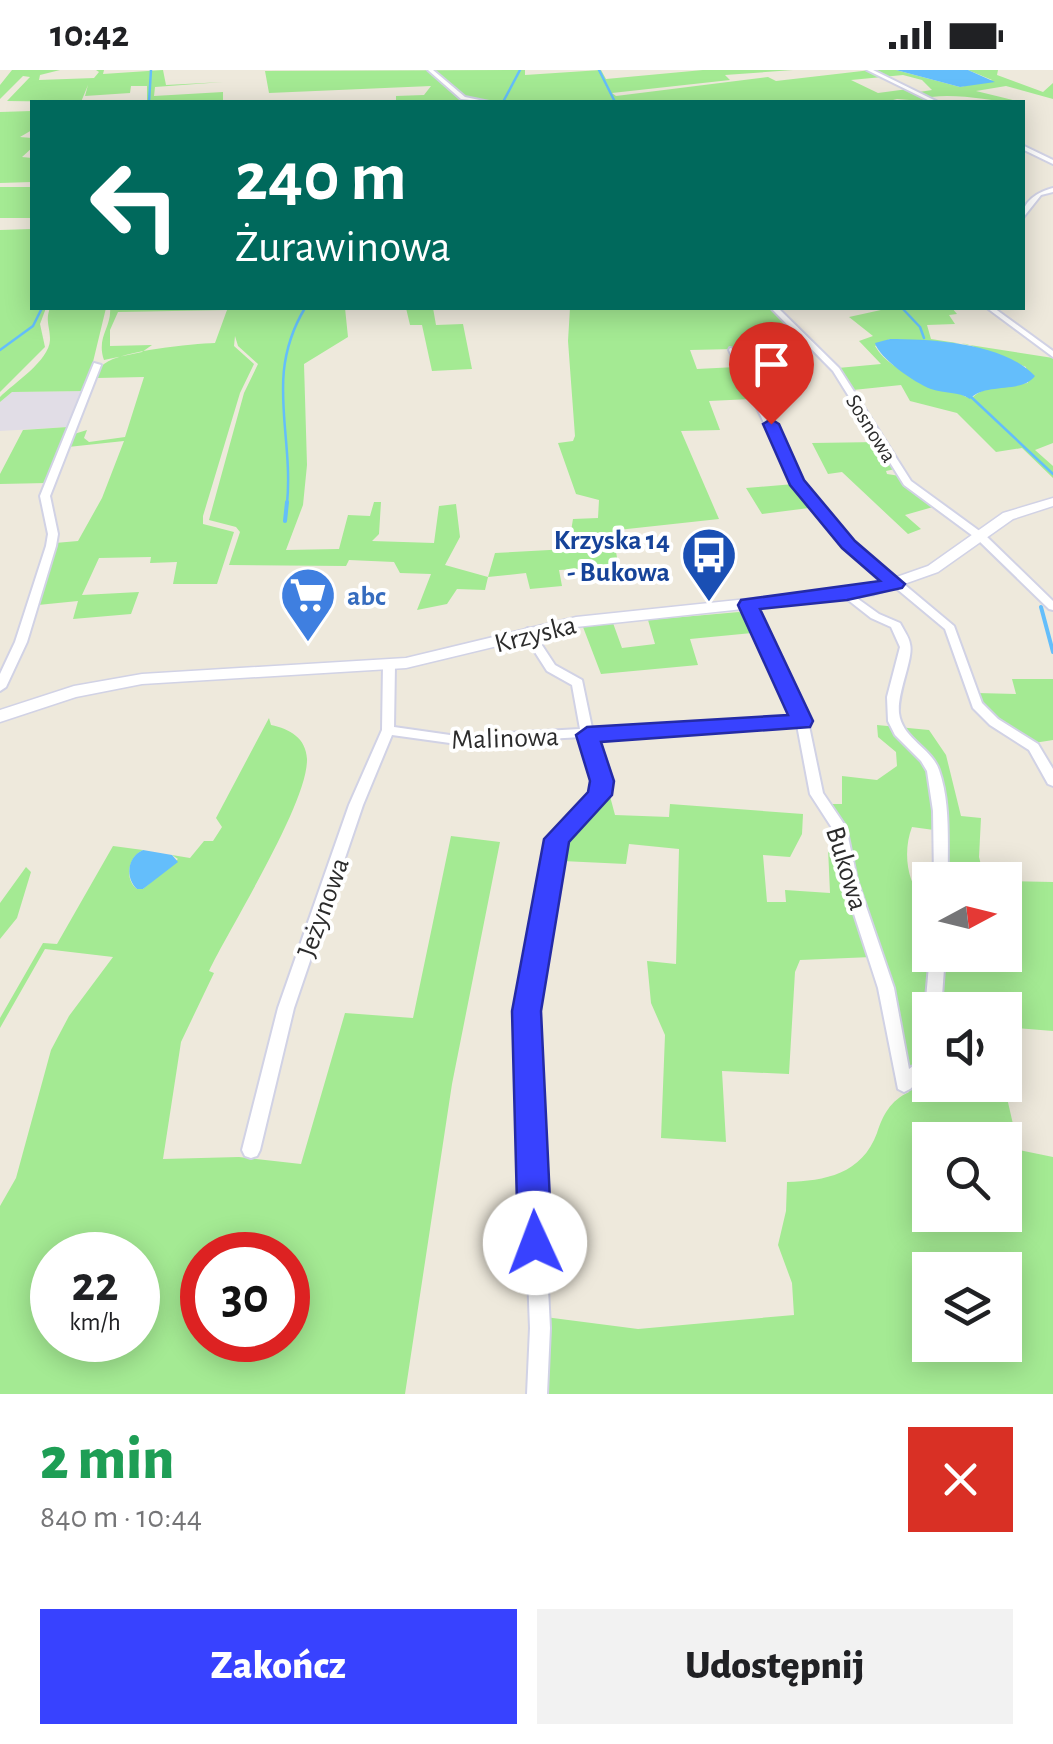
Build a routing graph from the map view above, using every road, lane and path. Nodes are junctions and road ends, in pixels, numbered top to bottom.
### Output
1 (430, 70) edge
2 (869, 70) edge
3 (474, 100) edge
4 (931, 100) edge
5 (1025, 148) edge
6 (1053, 162) edge
7 (1053, 190) edge
8 (1025, 214) edge
9 (776, 310) edge
10 (993, 310) edge
11 (733, 350) dead end
12 (1053, 355) edge
13 (97, 365) dead end
14 (1053, 502) edge
15 (981, 537) junction
16 (895, 584) junction
17 (847, 594) junction
18 (748, 605) junction
19 (1053, 607) edge
20 (528, 632) junction
21 (389, 665) junction
22 (0, 686) edge
23 (0, 716) edge
24 (802, 721) junction
25 (388, 730) junction
26 (587, 735) junction
27 (1053, 781) edge
28 (940, 862) edge
29 (912, 1077) edge
30 (251, 1150) dead end
31 (538, 1394) edge

1 - 3 street
2 - 4 street
5 - 6 street
7 - 8 street
9 - 15 street, Sosnowa
10 - 12 street
11 - 16 street
13 - 22 street
14 - 15 street, Krzyska
15 - 16 street, Krzyska
15 - 19 street, Sosnowa
16 - 17 street, Krzyska
16 - 27 street
17 - 18 street, Krzyska
17 - 28 street
18 - 20 street, Krzyska
18 - 24 street, Bukowa
20 - 21 street, Krzyska
20 - 26 street
21 - 23 street, Krzyska
21 - 25 street, Jeżynowa
24 - 26 street, Malinowa
24 - 29 street, Bukowa
25 - 26 street, Malinowa
25 - 30 street, Jeżynowa
26 - 31 street

